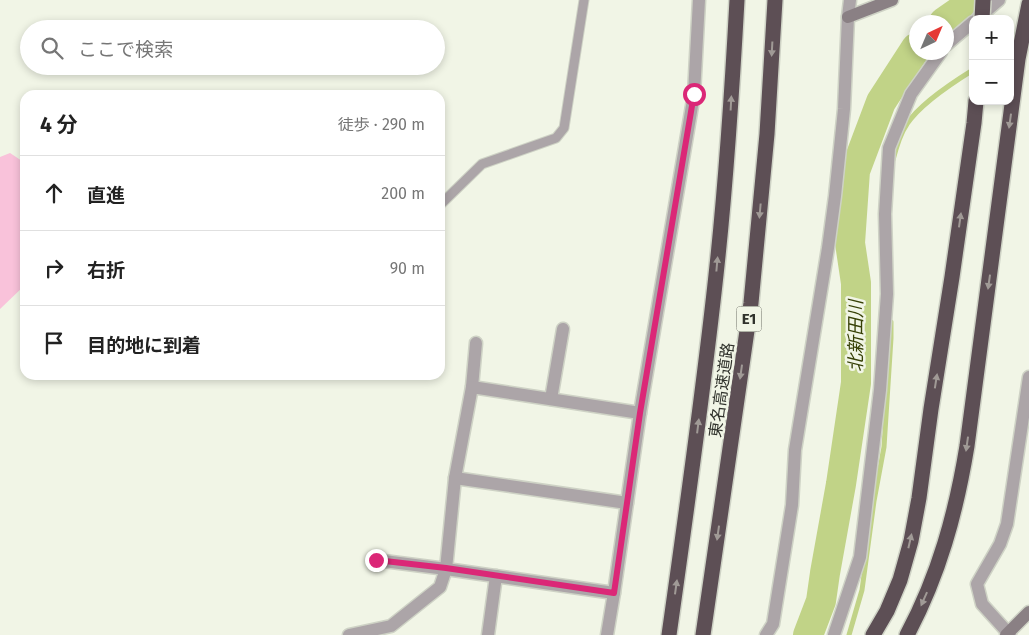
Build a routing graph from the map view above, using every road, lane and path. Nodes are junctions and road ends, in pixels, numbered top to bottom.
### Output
1 (584, 0) edge
2 (699, 0) edge
3 (737, 0) edge
4 (775, 0) edge
5 (850, 0) edge
6 (892, 0) edge
7 (983, 0) edge
8 (999, 0) edge
9 (1029, 4) edge
10 (982, 15) edge
11 (982, 15) edge
12 (848, 17) junction
13 (969, 25) edge
14 (954, 37) edge
15 (935, 60) edge
16 (976, 105) edge
17 (445, 200) edge
18 (563, 329) dead end
19 (476, 343) dead end
20 (1029, 377) edge
21 (472, 387) junction
22 (551, 399) junction
23 (640, 413) junction
24 (455, 478) junction
25 (627, 503) junction
26 (376, 560) dead end
27 (446, 568) junction
28 (496, 576) junction
29 (614, 593) junction
30 (1029, 612) edge
31 (771, 631) edge
32 (1008, 634) edge
33 (350, 635) edge
34 (488, 635) edge
35 (607, 635) edge
36 (669, 635) edge
37 (703, 635) edge
38 (834, 635) edge
39 (873, 635) edge
40 (907, 635) edge

1 - 17 lane
2 - 23 street
36 -> 3 highway, 東名高速道路 / E1
4 -> 37 highway, 東名高速道路 / E1
5 - 12 street
6 - 12 main road
7 - 10 highway, bridge
8 - 11 street
9 -> 40 highway
12 - 31 street
13 - 14 street
15 - 38 street
39 -> 16 highway
18 - 22 street
19 - 21 street
20 - 32 street
21 - 22 street
21 - 24 street
22 - 23 street
23 - 25 street
24 - 25 street
24 - 27 street
25 - 29 street
26 - 27 street
27 - 28 street
27 - 33 street
28 - 29 street
28 - 34 street
29 - 35 street
30 - 32 main road

